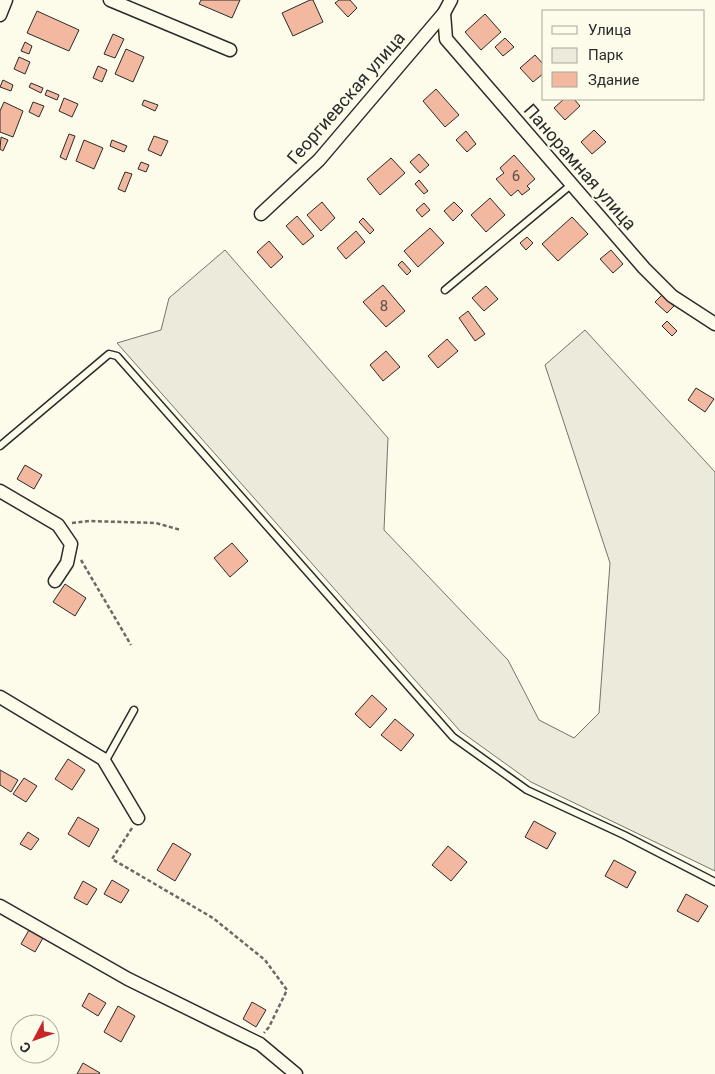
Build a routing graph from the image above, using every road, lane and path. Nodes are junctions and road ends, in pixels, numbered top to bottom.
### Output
1 (6, 0) edge
2 (110, 0) edge
3 (452, 0) edge
4 (444, 14) junction
5 (0, 15) edge
6 (230, 50) dead end
7 (572, 184) junction
8 (261, 214) dead end
9 (445, 290) dead end
10 (715, 324) edge
11 (0, 446) edge
12 (0, 491) edge
13 (58, 525) junction
14 (181, 530) dead end
15 (71, 544) junction
16 (55, 581) dead end
17 (131, 645) dead end
18 (0, 697) edge
19 (134, 710) dead end
20 (105, 762) junction
21 (138, 818) joint
22 (715, 882) edge
23 (0, 906) edge
24 (256, 1042) junction
25 (296, 1074) edge

1 - 5 street
2 - 6 street
3 - 4 street, Георгиевская улица
4 - 7 street, Панорамная улица
4 - 8 street, Георгиевская улица
7 - 9 lane
7 - 10 street, Панорамная улица
11 - 22 lane
12 - 13 street
13 - 14 path
13 - 15 street
15 - 16 street
15 - 17 path
18 - 20 street
19 - 20 lane
20 - 21 street
21 - 24 path
23 - 24 street
24 - 25 street

